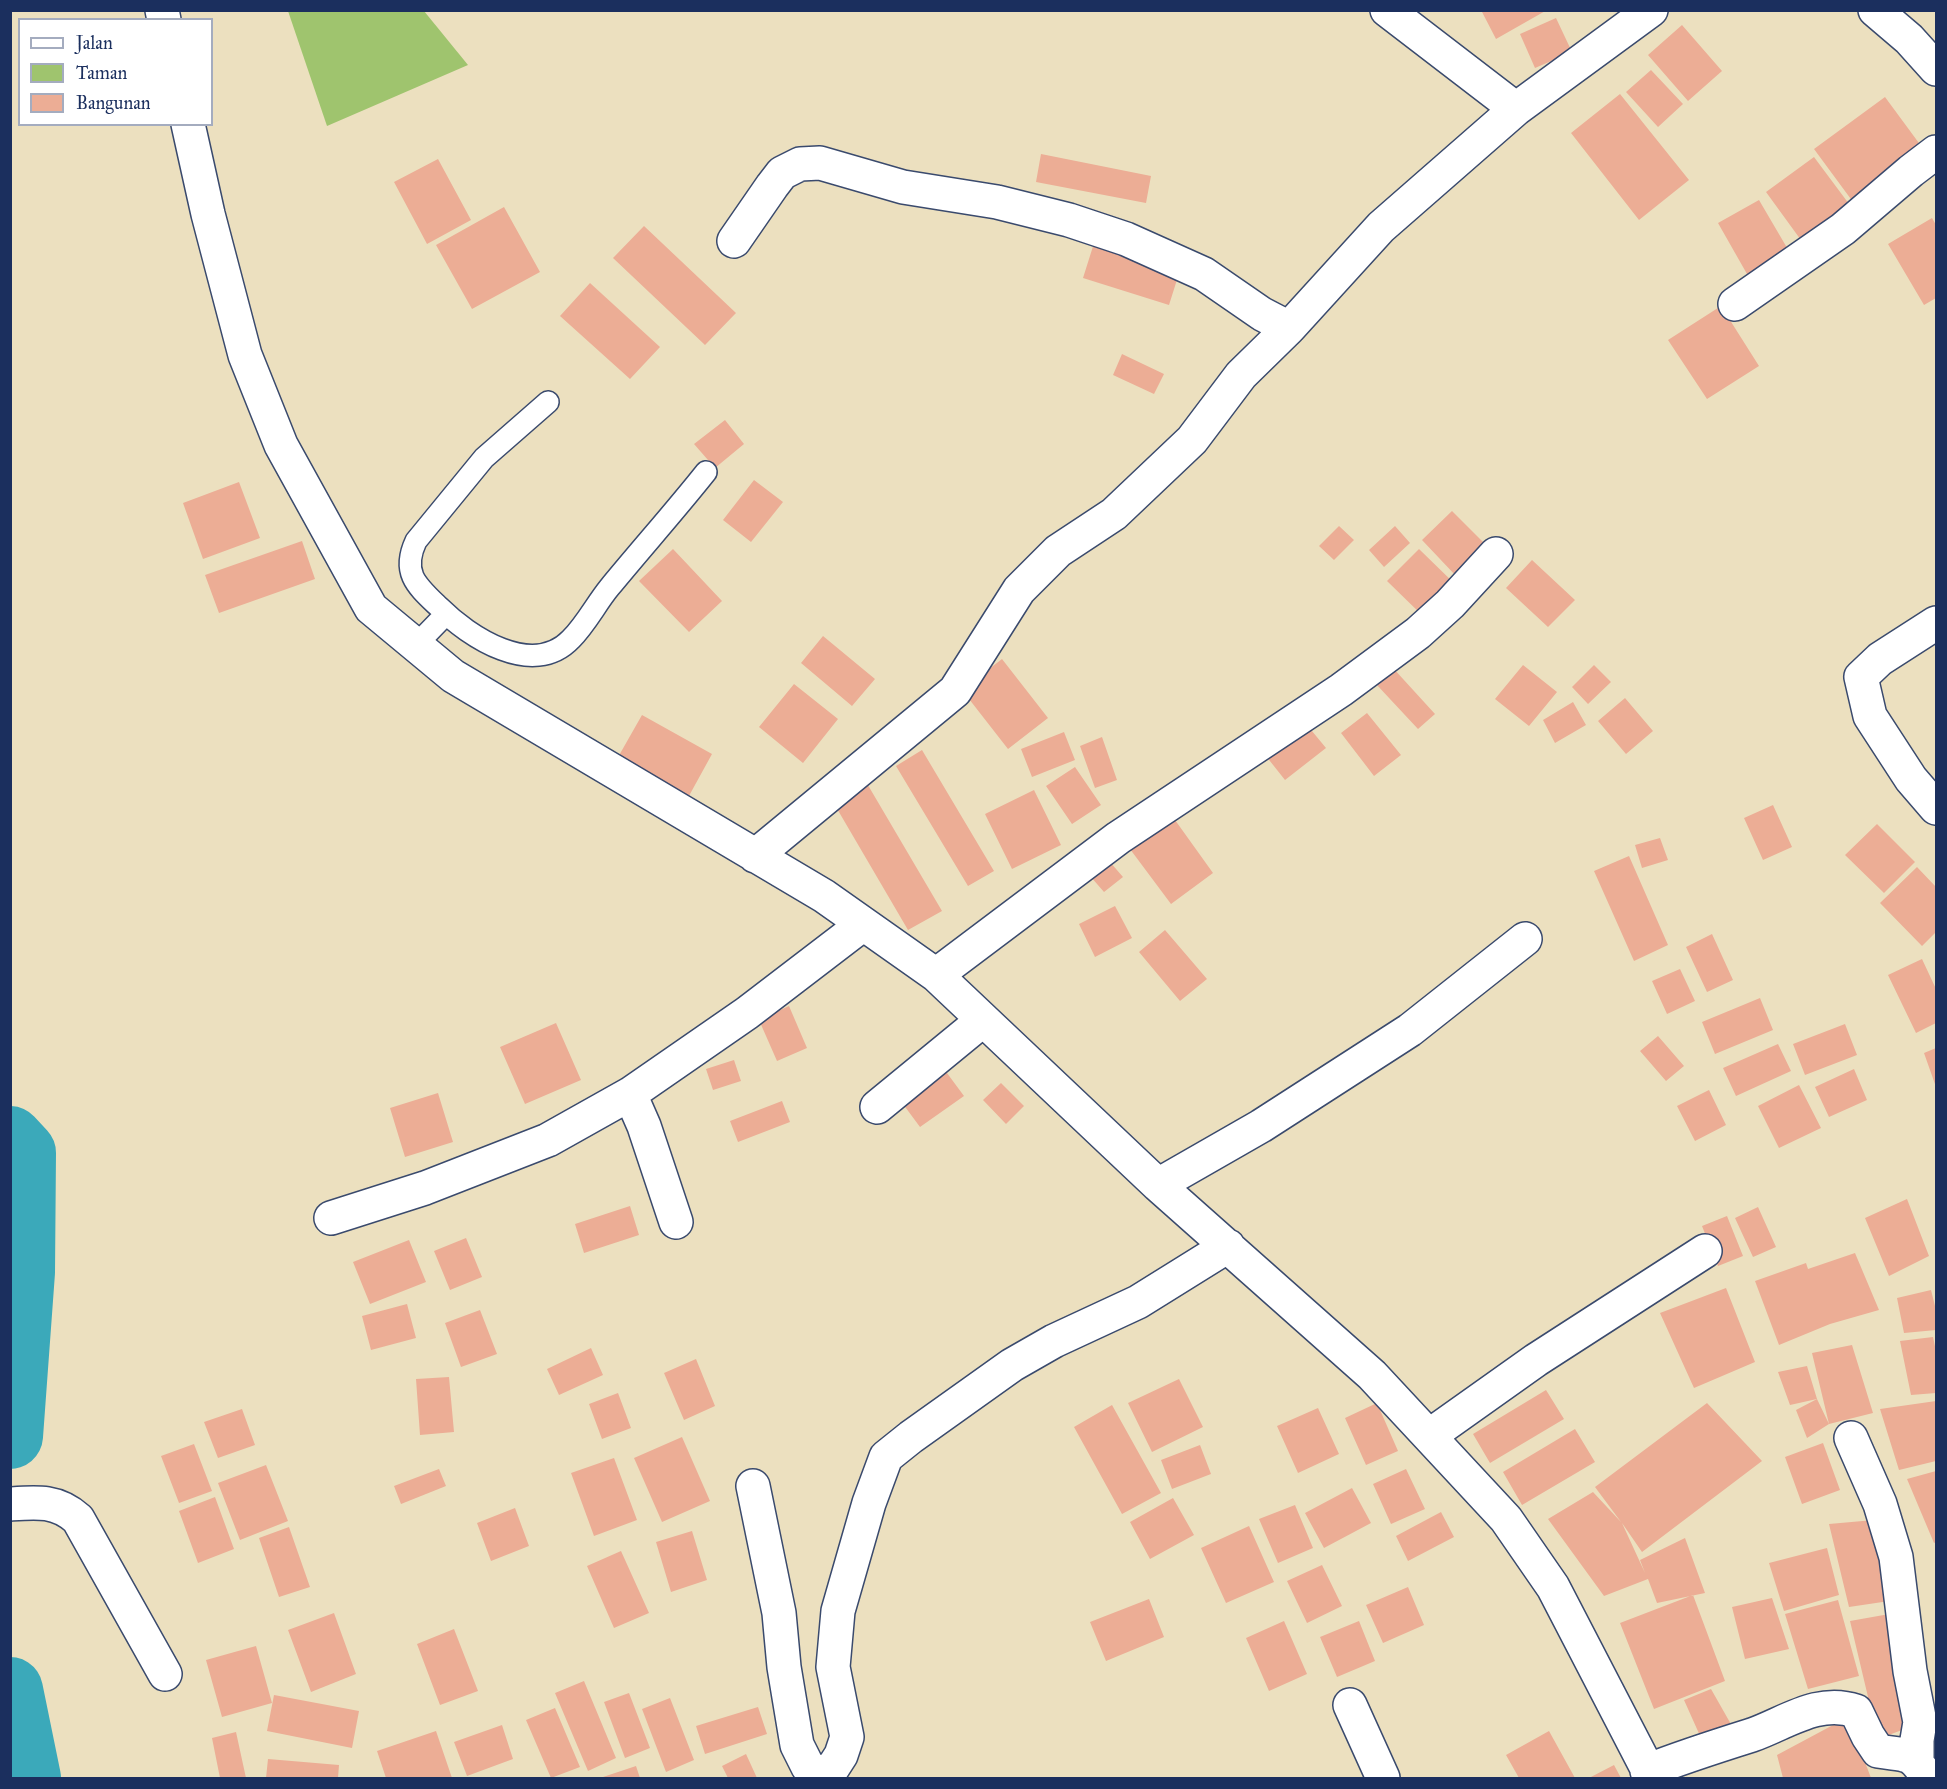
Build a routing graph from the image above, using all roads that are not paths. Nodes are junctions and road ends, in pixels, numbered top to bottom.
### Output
1 (1387, 10) edge
2 (1651, 10) edge
3 (1875, 10) edge
4 (1936, 69) edge
5 (1516, 109) junction
6 (188, 126) edge
7 (1936, 152) edge
8 (734, 241) dead end
9 (1735, 304) dead end
10 (1289, 328) junction
11 (548, 402) dead end
12 (706, 472) dead end
13 (1496, 554) dead end
14 (446, 614) junction
15 (1936, 623) edge
16 (415, 646) junction
17 (1936, 808) edge
18 (755, 856) junction
19 (862, 925) junction
20 (1525, 939) dead end
21 (936, 975) junction
22 (983, 1020) junction
23 (630, 1094) junction
24 (877, 1107) dead end
25 (1158, 1185) junction
26 (331, 1218) dead end
27 (676, 1222) dead end
28 (1228, 1246) junction
29 (1704, 1251) dead end
30 (1429, 1436) junction
31 (1851, 1438) dead end
32 (753, 1486) dead end
33 (20, 1503) edge
34 (165, 1674) dead end
35 (1350, 1705) dead end
36 (1922, 1770) edge
37 (1649, 1775) edge
38 (1383, 1779) edge

1 - 5 street
2 - 5 street
3 - 4 street
5 - 10 street
6 - 16 street
7 - 9 street
8 - 10 street
10 - 18 street
11 - 14 lane
12 - 14 lane
13 - 21 street
14 - 16 lane
15 - 17 street
16 - 18 street
18 - 19 street
19 - 21 street
19 - 23 street
20 - 25 street
21 - 22 street
22 - 24 street
22 - 25 street
23 - 26 street
23 - 27 street
25 - 28 street
28 - 30 street
28 - 32 street
29 - 30 street
30 - 37 street
31 - 36 street
33 - 34 street
35 - 38 street
36 - 37 street

